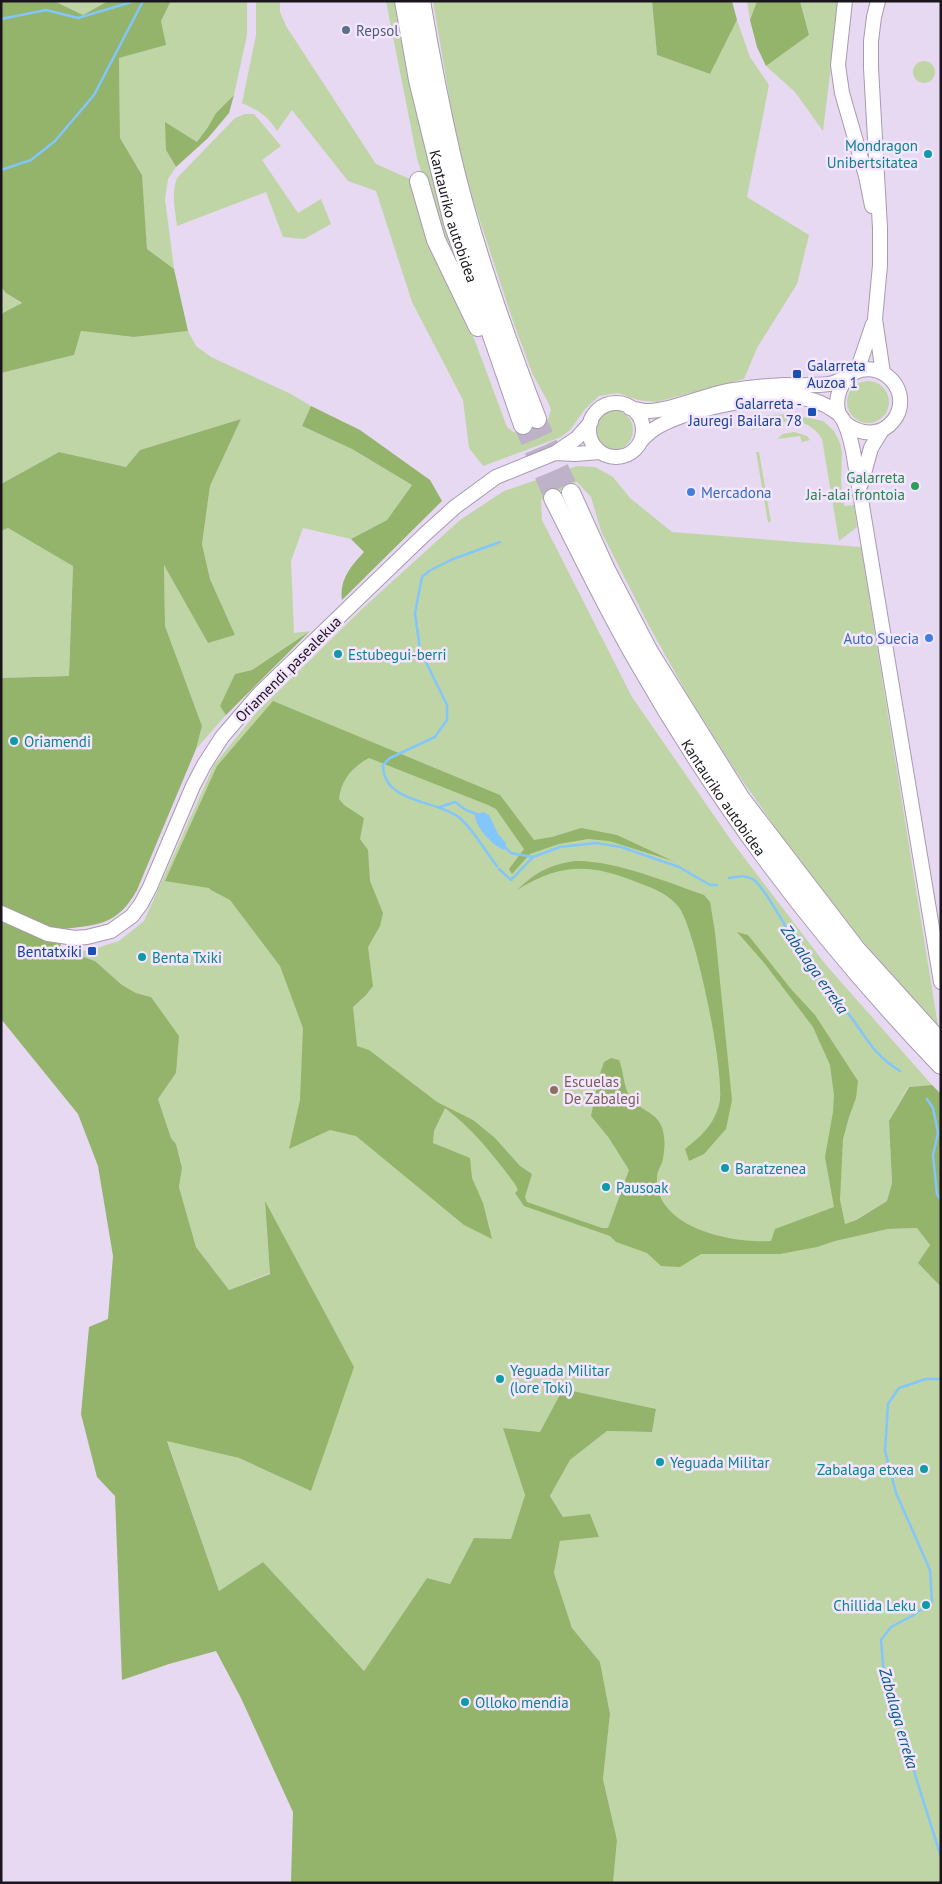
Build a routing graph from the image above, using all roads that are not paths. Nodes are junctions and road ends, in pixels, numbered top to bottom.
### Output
1 (404, 1) edge
2 (421, 1) edge
3 (845, 1) edge
4 (878, 1) edge
5 (419, 181) dead end
6 (880, 265) junction
7 (875, 319) junction
8 (883, 373) junction
9 (852, 374) junction
10 (630, 408) junction
11 (842, 418) junction
12 (530, 422) junction
13 (590, 422) junction
14 (882, 430) junction
15 (641, 441) junction
16 (600, 452) junction
17 (555, 453) junction
18 (859, 492) junction
19 (570, 493) tunnel mouth
20 (553, 498) tunnel mouth
21 (1, 913) edge
22 (941, 982) edge
23 (937, 1050) edge

1 - 12 highway, Kantauriko autobidea
2 - 12 highway, Kantauriko autobidea
3 - 6 main road
4 - 6 main road
5 - 12 highway
6 - 7 main road
7 - 8 main road
7 - 9 main road
8 - 9 main road
8 - 14 main road
9 - 10 main road
9 - 11 main road
10 - 13 main road
10 - 15 main road
11 - 14 main road
11 - 15 main road
11 - 18 main road
13 - 16 main road
13 - 17 main road, Oriamendi pasealekua
14 - 18 main road
15 - 16 main road
16 - 17 main road, Oriamendi pasealekua
17 - 21 main road, Oriamendi pasealekua
18 - 22 main road
19 - 23 highway, Kantauriko autobidea
20 - 23 highway, Kantauriko autobidea

